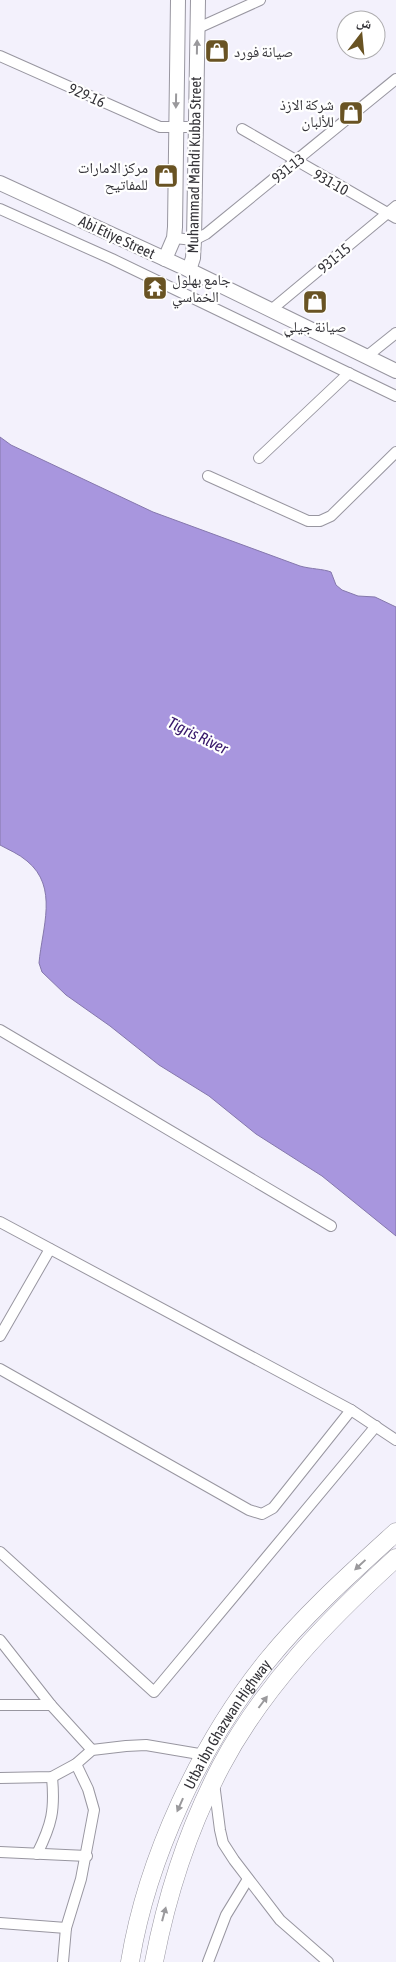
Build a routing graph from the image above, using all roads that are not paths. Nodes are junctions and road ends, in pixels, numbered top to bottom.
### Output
1 (178, 0) edge
2 (198, 0) edge
3 (260, 0) edge
4 (198, 28) junction
5 (0, 56) edge
6 (396, 79) edge
7 (195, 127) junction
8 (176, 128) junction
9 (242, 129) dead end
10 (296, 161) junction
11 (0, 183) edge
12 (396, 206) edge
13 (0, 209) edge
14 (391, 216) edge
15 (174, 238) junction
16 (194, 240) junction
17 (165, 259) junction
18 (189, 270) junction
19 (271, 310) junction
20 (396, 333) edge
21 (366, 356) junction
22 (396, 371) edge
23 (349, 373) junction
24 (396, 396) edge
25 (396, 452) edge
26 (259, 458) dead end
27 (208, 476) dead end
28 (0, 1030) edge
29 (0, 1222) edge
30 (331, 1226) dead end
31 (50, 1250) junction
32 (0, 1336) edge
33 (0, 1369) edge
34 (351, 1410) junction
35 (376, 1426) junction
36 (396, 1440) edge
37 (396, 1532) edge
38 (0, 1552) edge
39 (396, 1558) edge
40 (0, 1640) edge
41 (0, 1705) edge
42 (51, 1706) junction
43 (92, 1750) junction
44 (205, 1755) junction
45 (76, 1764) junction
46 (52, 1777) junction
47 (0, 1778) edge
48 (214, 1780) junction
49 (0, 1852) edge
50 (37, 1854) junction
51 (87, 1856) junction
52 (248, 1879) junction
53 (0, 1923) edge
54 (66, 1928) junction
55 (63, 1962) edge
56 (130, 1962) edge
57 (154, 1962) edge
58 (208, 1962) edge
59 (328, 1962) edge

1 -> 8 street, Muhammad Mahdi Kubba Street
2 - 4 street, Muhammad Mahdi Kubba Street
3 - 4 street
7 -> 4 street, Muhammad Mahdi Kubba Street
5 - 8 street, 929-16
6 - 10 street, 931-13
7 - 8 street, 929-16
7 - 16 street, Muhammad Mahdi Kubba Street
8 - 15 street, Muhammad Mahdi Kubba Street
9 - 10 street, 931-10
10 - 14 street, 931-10
10 - 16 street, 931-13
11 - 17 street, Abi Etiye Street
12 - 14 street, 931-15
13 - 23 street
14 - 19 street, 931-15
15 - 16 street
15 - 17 street, Muhammad Mahdi Kubba Street
16 - 18 street, Muhammad Mahdi Kubba Street
17 - 18 street, Abi Etiye Street
18 - 19 street, Abi Etiye Street
19 - 21 street, Abi Etiye Street
20 - 21 street
21 - 22 street, Abi Etiye Street
23 - 24 street
23 - 26 street
25 - 27 street
28 - 30 street
29 - 31 street
31 - 32 street
31 - 34 street
33 - 34 street
34 - 35 street
35 - 36 street
35 - 38 street
37 -> 44 highway, Utba ibn Ghazwan Highway
48 -> 39 highway, Utba ibn Ghazwan Highway
40 - 42 street
41 - 42 street
42 - 43 street
43 - 44 street
43 - 45 street
44 -> 56 highway, Utba ibn Ghazwan Highway
45 - 46 street
45 - 51 street
46 - 47 street
46 - 50 street
48 - 52 street
57 -> 48 highway, Utba ibn Ghazwan Highway
49 - 50 street
50 - 51 street
51 - 54 street
52 - 58 street
52 - 59 street
53 - 54 street
54 - 55 street

